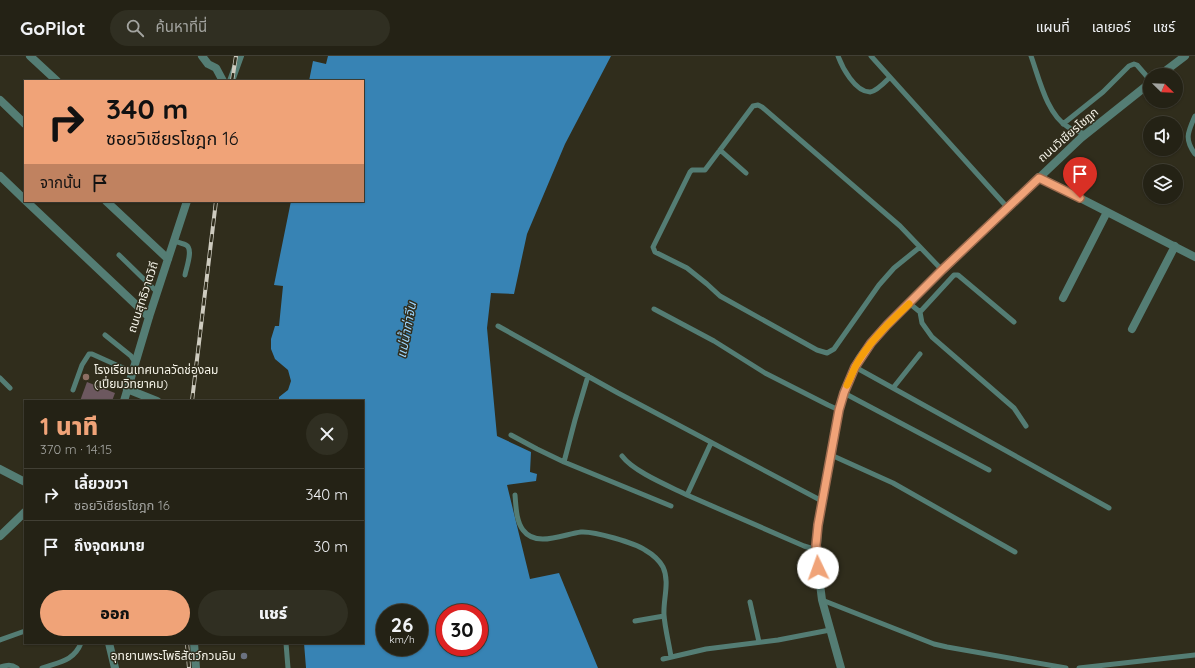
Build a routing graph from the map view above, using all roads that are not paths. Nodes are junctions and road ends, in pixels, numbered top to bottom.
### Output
1 (30, 56) edge
2 (202, 56) edge
3 (240, 56) edge
4 (838, 56) edge
5 (871, 56) edge
6 (1031, 56) edge
7 (1185, 56) edge
8 (1169, 68) edge
9 (1143, 72) edge
10 (890, 78) junction
11 (56, 80) edge
12 (222, 80) edge
13 (231, 80) edge
14 (1143, 85) edge
15 (0, 100) edge
16 (1195, 116) edge
17 (24, 123) edge
18 (1063, 124) junction
19 (1083, 136) junction
20 (720, 150) junction
21 (1195, 154) edge
22 (746, 173) dead end
23 (0, 176) edge
24 (1039, 178) junction
25 (24, 198) edge
26 (28, 202) edge
27 (107, 202) edge
28 (186, 202) edge
29 (1007, 207) junction
30 (1107, 212) junction
31 (173, 241) junction
32 (1175, 246) junction
33 (920, 247) junction
34 (119, 255) dead end
35 (1195, 257) edge
36 (168, 259) junction
37 (942, 270) junction
38 (184, 275) dead end
39 (157, 292) junction
40 (1062, 298) dead end
41 (909, 303) junction
42 (654, 309) dead end
43 (920, 312) junction
44 (149, 317) junction
45 (1014, 322) dead end
46 (498, 326) dead end
47 (1132, 329) dead end
48 (105, 335) dead end
49 (920, 354) dead end
50 (135, 362) junction
51 (855, 367) junction
52 (132, 372) junction
53 (588, 376) junction
54 (0, 378) edge
55 (10, 388) dead end
56 (892, 388) junction
57 (127, 389) junction
58 (73, 390) dead end
59 (844, 393) junction
60 (124, 400) edge
61 (154, 400) edge
62 (839, 410) junction
63 (1026, 426) dead end
64 (511, 435) dead end
65 (711, 443) junction
66 (831, 455) junction
67 (622, 456) dead end
68 (564, 462) junction
69 (0, 469) edge
70 (989, 470) dead end
71 (24, 481) edge
72 (515, 495) dead end
73 (687, 495) junction
74 (822, 501) junction
75 (671, 506) dead end
76 (1109, 508) dead end
77 (24, 513) edge
78 (0, 536) edge
79 (817, 550) junction
80 (1015, 552) dead end
81 (822, 600) junction
82 (750, 602) dead end
83 (664, 616) junction
84 (635, 621) dead end
85 (830, 630) junction
86 (24, 631) edge
87 (0, 640) edge
88 (759, 642) junction
89 (81, 644) edge
90 (109, 644) edge
91 (194, 644) edge
92 (286, 644) edge
93 (1195, 655) edge
94 (671, 657) junction
95 (663, 659) dead end
96 (0, 667) edge
97 (17, 668) edge
98 (42, 668) edge
99 (115, 668) edge
100 (196, 668) edge
101 (288, 668) edge
102 (841, 668) edge
103 (1066, 668) edge
104 (1079, 668) edge

1 - 11 street
2 - 12 street
3 - 13 street
4 - 10 lane
5 - 10 lane
6 - 18 lane
7 - 8 street
9 - 18 lane
10 - 29 lane
14 - 19 street, ถนนวิเชียรโชฎก
15 - 17 street
16 - 21 lane
18 - 19 lane
19 - 24 street, ถนนวิเชียรโชฎก
20 - 22 lane
20 - 33 lane
20 - 33 lane
23 - 25 street
24 - 29 street, ถนนวิเชียรโชฎก
24 - 30 street
26 - 44 street
27 - 36 street
28 - 31 street, ถนนสุทธิวาตวิถี
29 - 37 street, ถนนวิเชียรโชฎก
30 - 32 street
30 - 40 street
31 - 36 street, ถนนสุทธิวาตวิถี
31 - 38 lane
32 - 35 street
32 - 47 street
33 - 37 lane
34 - 39 lane
36 - 39 street, ถนนสุทธิวาตวิถี
37 - 41 street, ถนนวิเชียรโชฎก
39 - 44 street, ถนนสุทธิวาตวิถี
41 - 43 lane
41 - 51 street, ถนนวิเชียรโชฎก
42 - 62 lane
43 - 45 lane
43 - 63 lane
44 - 50 street, ถนนสุทธิวาตวิถี
46 - 53 lane
48 - 50 lane
49 - 56 lane
50 - 52 street, ถนนสุทธิวาตวิถี
51 - 56 lane
51 - 59 street, ถนนวิเชียรโชฎก
52 - 57 street, ถนนสุทธิวาตวิถี
52 - 58 lane
53 - 65 lane
53 - 68 lane
54 - 55 lane
56 - 76 lane
57 - 60 street, ถนนสุทธิวาตวิถี
57 - 61 street
59 - 62 street, ถนนวิเชียรโชฎก
59 - 70 lane
62 - 66 street, ถนนวิเชียรโชฎก
64 - 68 lane
65 - 73 lane
65 - 74 lane
66 - 74 street, ถนนวิเชียรโชฎก
66 - 80 lane
67 - 73 lane
68 - 75 lane
69 - 71 street
72 - 83 lane
73 - 79 lane
74 - 79 street, ถนนวิเชียรโชฎก
77 - 78 street
79 - 81 street, ถนนวิเชียรโชฎก
81 - 85 street, ถนนวิเชียรโชฎก
81 - 103 lane
82 - 88 lane
83 - 84 lane
83 - 94 lane
85 - 88 lane
85 - 102 street, ถนนวิเชียรโชฎก
86 - 87 lane
88 - 94 lane
89 - 98 lane
90 - 99 street
91 - 100 street
92 - 101 lane
93 - 104 lane
94 - 95 lane
96 - 97 lane

